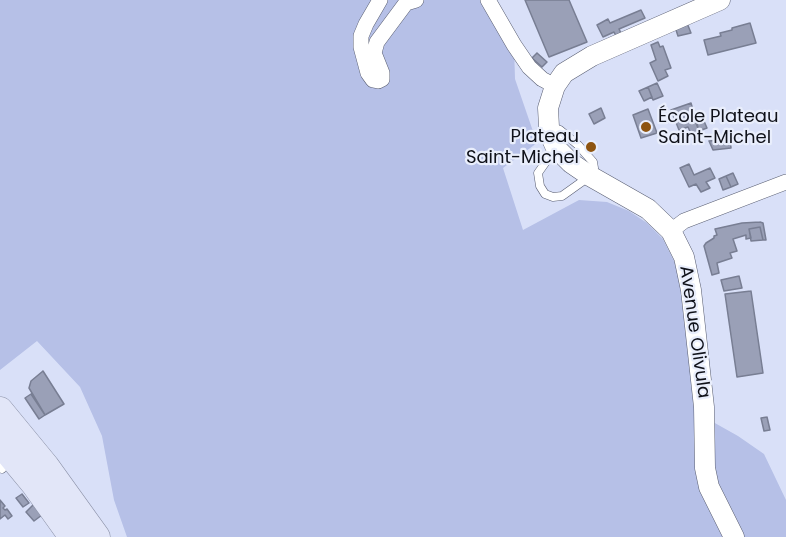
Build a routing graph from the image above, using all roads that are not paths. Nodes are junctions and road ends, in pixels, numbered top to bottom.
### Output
1 (380, 0) edge
2 (416, 0) edge
3 (488, 0) edge
4 (720, 0) edge
5 (555, 86) junction
6 (549, 127) junction
7 (556, 148) junction
8 (590, 176) junction
9 (786, 182) edge
10 (671, 231) junction
11 (0, 410) edge
12 (0, 443) edge
13 (55, 495) junction
14 (72, 537) edge
15 (97, 537) edge
16 (734, 537) edge

1 - 2 street
3 - 5 street
4 - 5 street
5 - 6 street, Avenue Olivula
6 - 7 street, Avenue Olivula
6 - 8 lane
7 - 8 street, Avenue Olivula
7 - 8 lane
8 - 10 street, Avenue Olivula
9 - 10 street
10 - 16 street, Avenue Olivula
11 - 13 main road
12 - 13 main road
13 - 14 main road
13 - 15 main road

